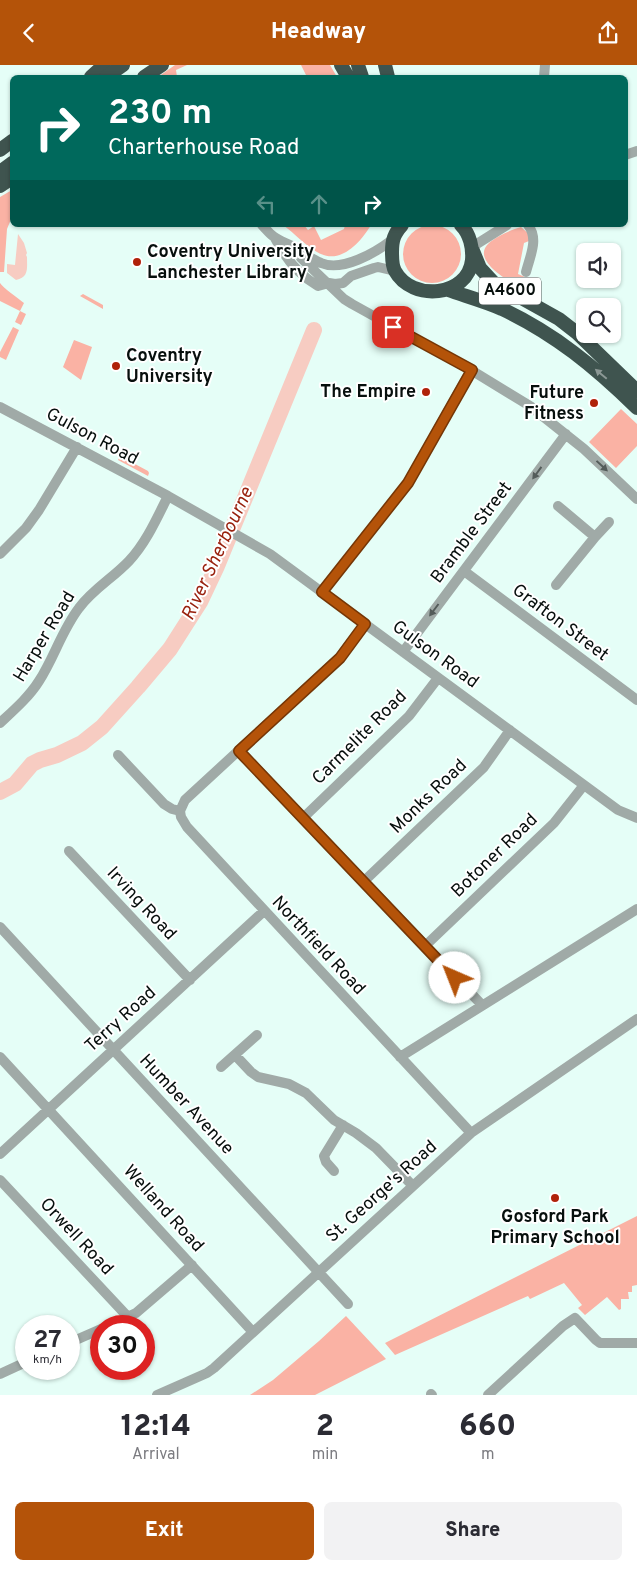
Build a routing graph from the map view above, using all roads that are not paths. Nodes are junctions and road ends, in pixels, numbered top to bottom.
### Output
1 (105, 65) edge
2 (123, 65) edge
3 (149, 65) edge
4 (162, 65) edge
5 (93, 75) edge
6 (109, 75) edge
7 (136, 75) edge
8 (147, 75) edge
9 (264, 227) edge
10 (462, 227) edge
11 (504, 227) edge
12 (529, 227) edge
13 (396, 231) edge
14 (275, 238) junction
15 (472, 249) junction
16 (299, 250) junction
17 (336, 266) junction
18 (395, 271) junction
19 (526, 271) dead end
20 (329, 283) junction
21 (448, 290) junction
22 (472, 370) junction
23 (637, 391) edge
24 (0, 407) edge
25 (637, 408) edge
26 (566, 434) junction
27 (76, 447) junction
28 (168, 496) junction
29 (637, 499) edge
30 (558, 506) dead end
31 (609, 522) dead end
32 (595, 537) junction
33 (0, 554) edge
34 (464, 571) junction
35 (556, 585) dead end
36 (322, 592) junction
37 (365, 624) junction
38 (403, 652) junction
39 (438, 678) junction
40 (637, 700) edge
41 (0, 723) edge
42 (510, 731) junction
43 (239, 751) junction
44 (118, 755) dead end
45 (584, 785) junction
46 (180, 811) junction
47 (303, 818) junction
48 (637, 819) edge
49 (69, 851) dead end
50 (364, 881) junction
51 (637, 909) edge
52 (264, 911) junction
53 (0, 927) edge
54 (425, 946) junction
55 (190, 980) junction
56 (482, 1005) junction
57 (637, 1019) edge
58 (258, 1035) dead end
59 (113, 1049) junction
60 (235, 1055) junction
61 (0, 1057) edge
62 (400, 1057) junction
63 (222, 1067) dead end
64 (48, 1108) junction
65 (343, 1125) junction
66 (471, 1133) junction
67 (0, 1154) edge
68 (334, 1171) dead end
69 (0, 1180) edge
70 (413, 1186) junction
71 (192, 1265) junction
72 (318, 1272) junction
73 (348, 1304) dead end
74 (126, 1315) edge
75 (132, 1315) edge
76 (254, 1332) junction
77 (637, 1343) edge
78 (15, 1367) edge
79 (0, 1374) edge
80 (157, 1395) edge
81 (488, 1395) edge

1 - 5 highway
2 - 6 highway, bridge
3 - 7 highway
4 - 8 highway
9 - 14 street
10 - 15 highway, A4600
11 - 15 street
12 - 19 street
13 - 17 street
13 - 18 highway
14 - 16 street
14 - 20 street
15 - 21 highway, A4600
15 - 23 highway, A4600
16 - 17 street
16 - 20 street
17 - 20 street
18 - 20 street
18 - 21 highway, A4600
20 - 22 street
25 -> 21 highway, A4600
22 - 26 street
22 - 36 street
24 - 27 street, Gulson Road
26 -> 29 street
26 -> 34 street, Bramble Street
27 - 28 street, Gulson Road
27 - 33 street
28 - 36 street, Gulson Road
28 - 41 street, Harper Road
30 - 32 street
31 - 32 street
32 - 35 street
34 -> 38 street, Bramble Street
34 - 40 street, Grafton Street
36 - 37 street, Gulson Road
37 - 38 street, Gulson Road
37 - 43 street
38 - 39 street, Gulson Road
39 - 42 street, Gulson Road
39 - 47 street, Carmelite Road
42 - 45 street, Gulson Road
42 - 50 street, Monks Road
43 - 46 street
43 - 47 street
44 - 46 street, Northfield Road
45 - 48 street, Gulson Road
45 - 54 street, Botoner Road
46 - 52 street, Northfield Road
47 - 50 street
49 - 55 street, Irving Road
50 - 54 street
51 - 56 street
52 - 55 street, Terry Road
52 - 62 street, Northfield Road
53 - 59 street, Humber Avenue
54 - 56 street
55 - 59 street, Terry Road
56 - 62 street
57 - 66 street, St. George's Road
58 - 60 street
59 - 64 street, Terry Road
59 - 72 street, Humber Avenue
60 - 63 street
60 - 65 street
61 - 64 street, Welland Road
62 - 66 street, Northfield Road
64 - 67 street, Terry Road
64 - 71 street, Welland Road
65 - 68 street
65 - 70 street
66 - 70 street, St. George's Road
69 - 74 street, Orwell Road
70 - 72 street, St. George's Road
71 - 75 street
71 - 76 street, Welland Road
72 - 73 street, Humber Avenue
72 - 76 street, St. George's Road
76 - 80 street, St. George's Road
77 - 81 street
78 - 79 street

